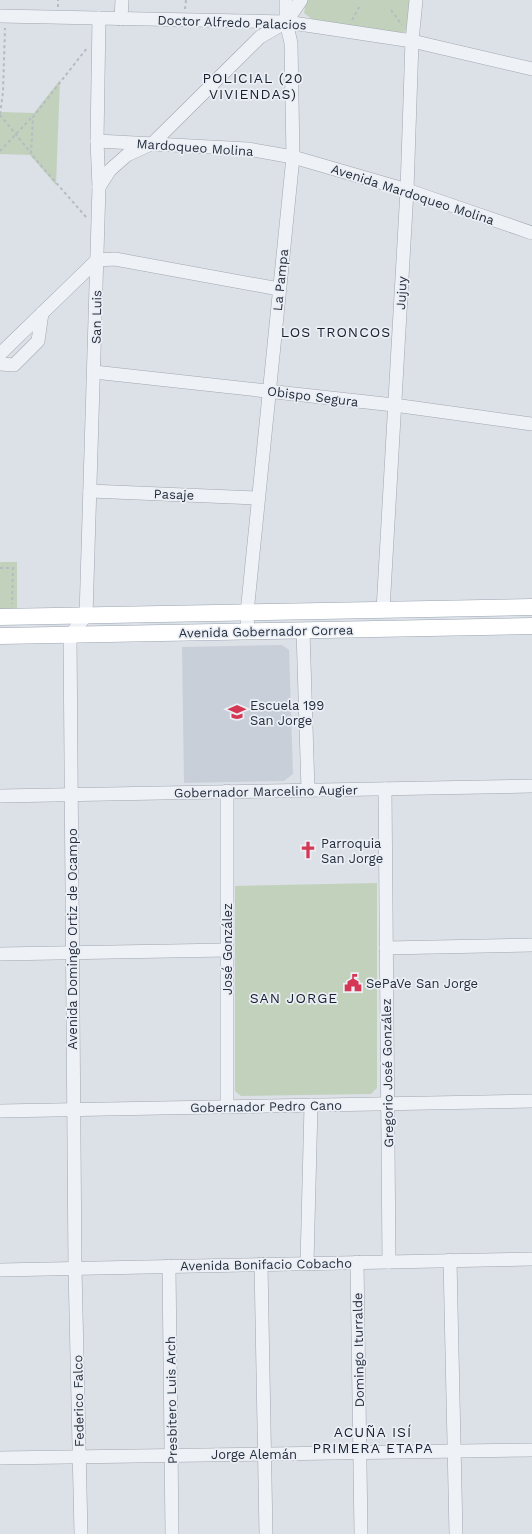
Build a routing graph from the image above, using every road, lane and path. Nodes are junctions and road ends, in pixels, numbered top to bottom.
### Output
1 (122, 0) edge
2 (286, 0) edge
3 (302, 0) edge
4 (416, 0) edge
5 (361, 4) dead end
6 (2, 16) edge
7 (99, 18) junction
8 (121, 19) junction
9 (286, 22) junction
10 (348, 30) junction
11 (98, 33) junction
12 (412, 41) junction
13 (532, 69) edge
14 (0, 92) edge
15 (4, 92) junction
16 (0, 115) edge
17 (33, 117) junction
18 (16, 135) junction
19 (97, 141) junction
20 (153, 143) junction
21 (0, 151) edge
22 (31, 154) junction
23 (293, 156) junction
24 (99, 187) junction
25 (407, 190) junction
26 (98, 231) junction
27 (532, 233) edge
28 (97, 260) junction
29 (279, 289) junction
30 (42, 313) junction
31 (3, 349) edge
32 (0, 364) edge
33 (94, 372) junction
34 (268, 390) junction
35 (394, 405) junction
36 (532, 424) edge
37 (90, 491) junction
38 (258, 498) junction
39 (0, 568) edge
40 (532, 607) edge
41 (383, 610) junction
42 (247, 613) junction
43 (86, 616) junction
44 (6, 617) edge
45 (532, 626) edge
46 (303, 630) junction
47 (248, 631) junction
48 (70, 635) junction
49 (0, 636) edge
50 (532, 786) edge
51 (385, 789) junction
52 (308, 790) junction
53 (227, 792) junction
54 (71, 795) junction
55 (0, 796) edge
56 (532, 945) edge
57 (386, 948) junction
58 (226, 950) junction
59 (72, 953) junction
60 (0, 954) edge
61 (532, 1100) edge
62 (388, 1104) junction
63 (311, 1105) junction
64 (227, 1107) junction
65 (73, 1110) junction
66 (0, 1111) edge
67 (532, 1259) edge
68 (450, 1260) junction
69 (357, 1262) junction
70 (389, 1262) junction
71 (307, 1263) junction
72 (261, 1264) junction
73 (169, 1266) junction
74 (75, 1268) junction
75 (0, 1270) edge
76 (532, 1450) edge
77 (454, 1451) junction
78 (360, 1453) junction
79 (171, 1454) junction
80 (264, 1454) junction
81 (79, 1456) junction
82 (0, 1458) edge
83 (81, 1534) edge
84 (172, 1534) edge
85 (266, 1534) edge
86 (361, 1534) edge
87 (456, 1534) edge

1 - 8 street
2 - 9 street, La Pampa
3 - 9 street
4 - 12 street, Jujuy
5 - 10 path
6 - 7 street, Doctor Alfredo Palacios
6 - 15 path
7 - 8 street, Doctor Alfredo Palacios
7 - 11 street, San Luis
8 - 9 street, Doctor Alfredo Palacios
9 - 10 street, Doctor Alfredo Palacios
9 - 20 street
9 - 23 street, La Pampa
10 - 12 street, Doctor Alfredo Palacios
11 - 17 path
11 - 19 street, San Luis
12 - 13 street, Doctor Alfredo Palacios
12 - 25 street, Jujuy
14 - 15 path
15 - 16 path
16 - 18 path
17 - 18 path
17 - 22 path
18 - 21 path
18 - 22 path
19 - 20 street, Mardoqueo Molina
19 - 24 street, San Luis
20 - 23 street, Mardoqueo Molina
20 - 24 street
22 - 26 path
23 - 25 street, Avenida Mardoqueo Molina
23 - 29 street, La Pampa
24 - 26 street, San Luis
25 - 27 street, Avenida Mardoqueo Molina
25 - 35 street, Jujuy
26 - 28 street, San Luis
28 - 29 street
28 - 30 street
28 - 33 street, San Luis
29 - 34 street, La Pampa
30 - 31 street
30 - 32 street
33 - 34 street, Obispo Segura
33 - 37 street, San Luis
34 - 35 street, Obispo Segura
34 - 38 street, La Pampa
35 - 36 street, Obispo Segura
35 - 41 street, Jujuy
37 - 38 street, Pasaje
37 - 43 street, San Luis
38 - 42 street, La Pampa
39 - 44 path
40 - 41 main road, Avenida Gobernador Correa
41 - 42 main road, Avenida Gobernador Correa
42 - 43 main road, Avenida Gobernador Correa
42 - 47 street, La Pampa
43 - 44 main road, Avenida Gobernador Correa
43 - 48 street
45 - 46 main road, Avenida Gobernador Correa
46 - 47 main road, Avenida Gobernador Correa
46 - 52 street
47 - 48 main road, Avenida Gobernador Correa
48 - 49 main road, Avenida Gobernador Correa
48 - 54 street, Avenida Domingo Ortiz de Ocampo
50 - 51 street, Gobernador Marcelino Augier
51 - 52 street, Gobernador Marcelino Augier
51 - 57 street, Gregorio José González
52 - 53 street, Gobernador Marcelino Augier
53 - 54 street, Gobernador Marcelino Augier
53 - 58 street, José González
54 - 55 street, Gobernador Marcelino Augier
54 - 59 street, Avenida Domingo Ortiz de Ocampo
56 - 57 street
57 - 62 street, Gregorio José González
58 - 59 street
58 - 64 street, José González
59 - 60 street
59 - 65 street, Avenida Domingo Ortiz de Ocampo
61 - 62 street, Gobernador Pedro Cano
62 - 63 street, Gobernador Pedro Cano
62 - 70 street, Gregorio José González
63 - 64 street, Gobernador Pedro Cano
63 - 71 street
64 - 65 street, Gobernador Pedro Cano
65 - 66 street, Gobernador Pedro Cano
65 - 74 street, Avenida Domingo Ortiz de Ocampo
67 - 68 street, Avenida Bonifacio Cobacho
68 - 70 street, Avenida Bonifacio Cobacho
68 - 77 street
69 - 70 street, Avenida Bonifacio Cobacho
69 - 71 street, Avenida Bonifacio Cobacho
69 - 78 street, Domingo Iturralde
71 - 72 street, Avenida Bonifacio Cobacho
72 - 73 street, Avenida Bonifacio Cobacho
72 - 80 street
73 - 74 street, Avenida Bonifacio Cobacho
73 - 79 street, Presbítero Luis Arch
74 - 75 street, Avenida Bonifacio Cobacho
74 - 81 street, Federico Falco
76 - 77 street, Jorge Alemán
77 - 78 street, Jorge Alemán
77 - 87 street
78 - 80 street, Jorge Alemán
78 - 86 street, Domingo Iturralde
79 - 80 street, Jorge Alemán
79 - 81 street, Jorge Alemán
79 - 84 street, Presbítero Luis Arch
80 - 85 street
81 - 82 street, Jorge Alemán
81 - 83 street, Federico Falco

